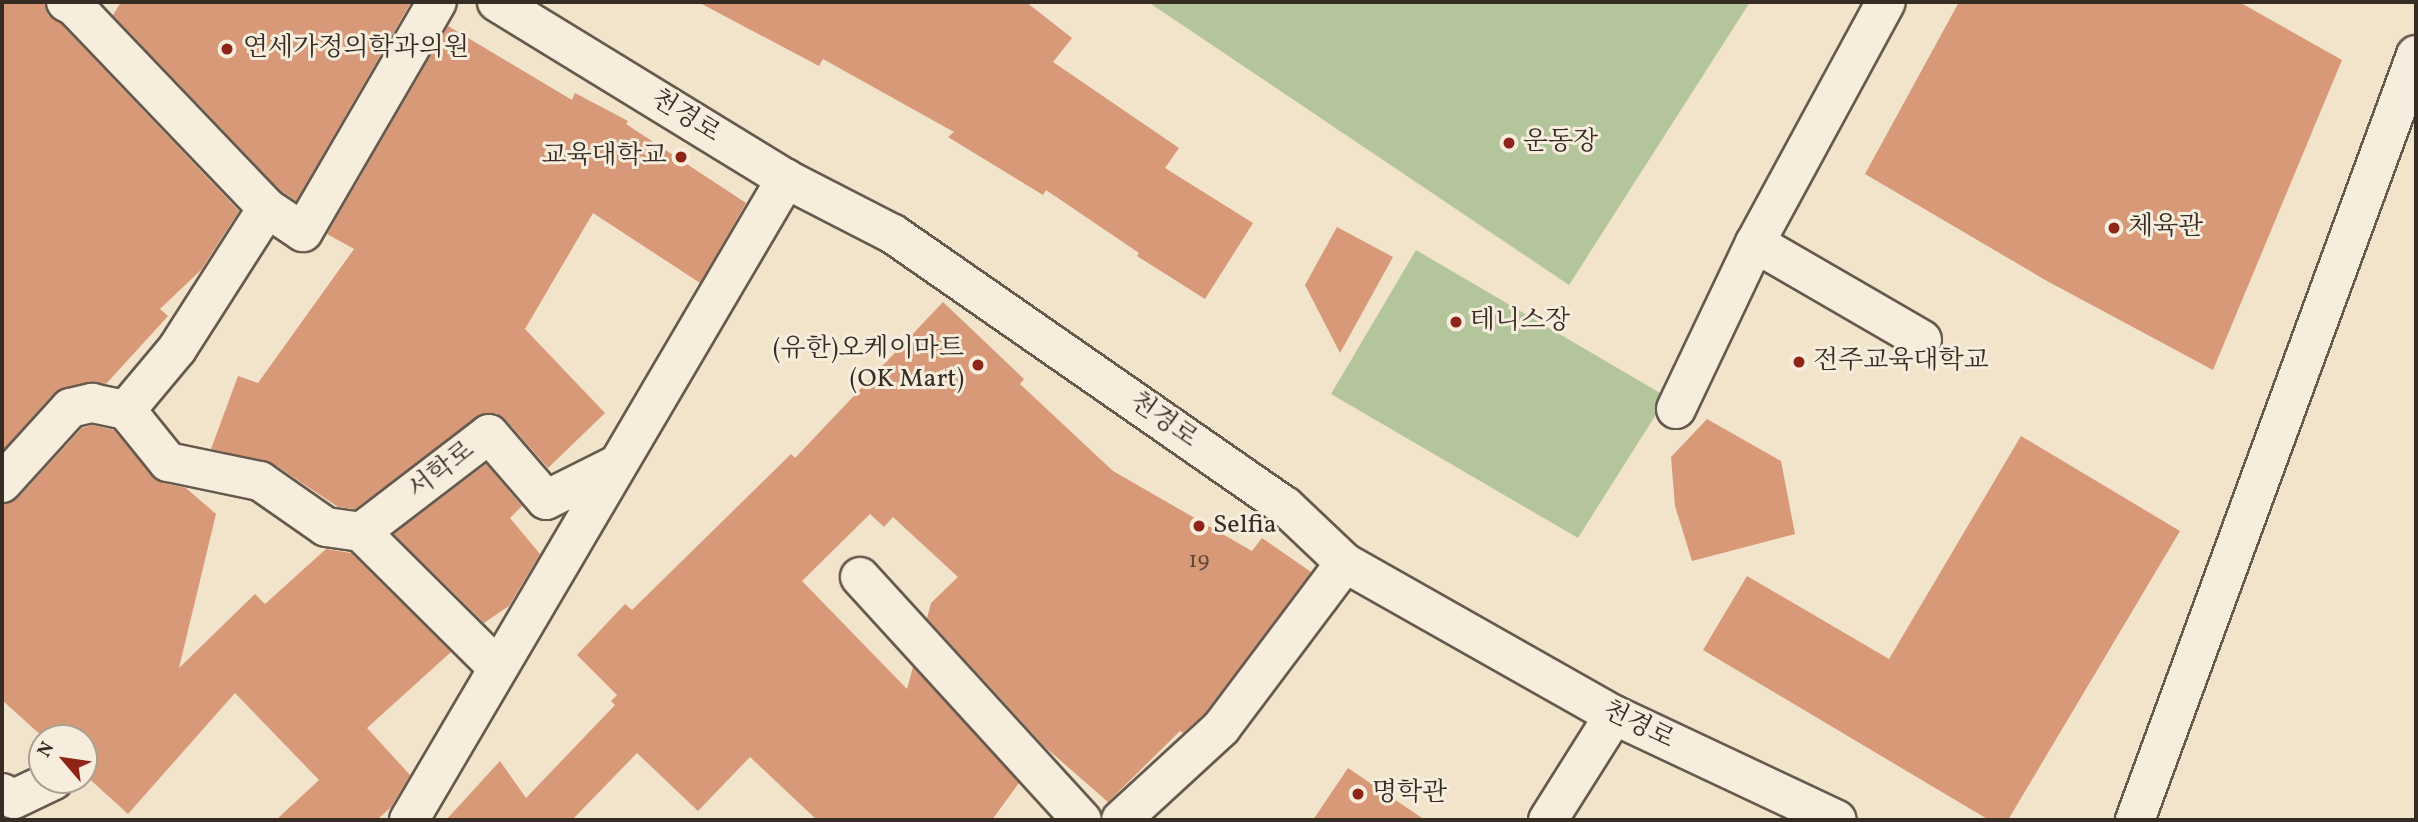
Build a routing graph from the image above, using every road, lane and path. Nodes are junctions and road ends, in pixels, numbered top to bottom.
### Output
1 (66, 2) edge
2 (437, 2) edge
3 (498, 2) edge
4 (1886, 2) edge
5 (2416, 55) edge
6 (786, 179) junction
7 (267, 208) junction
8 (1755, 243) junction
9 (1922, 340) dead end
10 (1676, 409) dead end
11 (126, 410) junction
12 (618, 464) junction
13 (2, 483) edge
14 (361, 532) junction
15 (1345, 564) junction
16 (860, 577) dead end
17 (498, 668) junction
18 (1614, 715) junction
19 (28, 792) edge
20 (2, 793) edge
21 (409, 820) edge
22 (1082, 820) edge
23 (1121, 820) edge
24 (1548, 820) edge
25 (1837, 820) edge
26 (2135, 820) edge

1 - 7 street
2 - 7 street
3 - 6 street, 천경로
4 - 8 street
5 - 26 street
6 - 12 street
6 - 15 street, 천경로
7 - 11 street
8 - 9 street
8 - 10 street
11 - 13 street
11 - 14 street
12 - 14 street, 서학로
12 - 17 street
14 - 17 street
15 - 18 street, 천경로
15 - 23 street
16 - 22 street
17 - 21 street
18 - 24 street
18 - 25 street, 천경로
19 - 20 street

